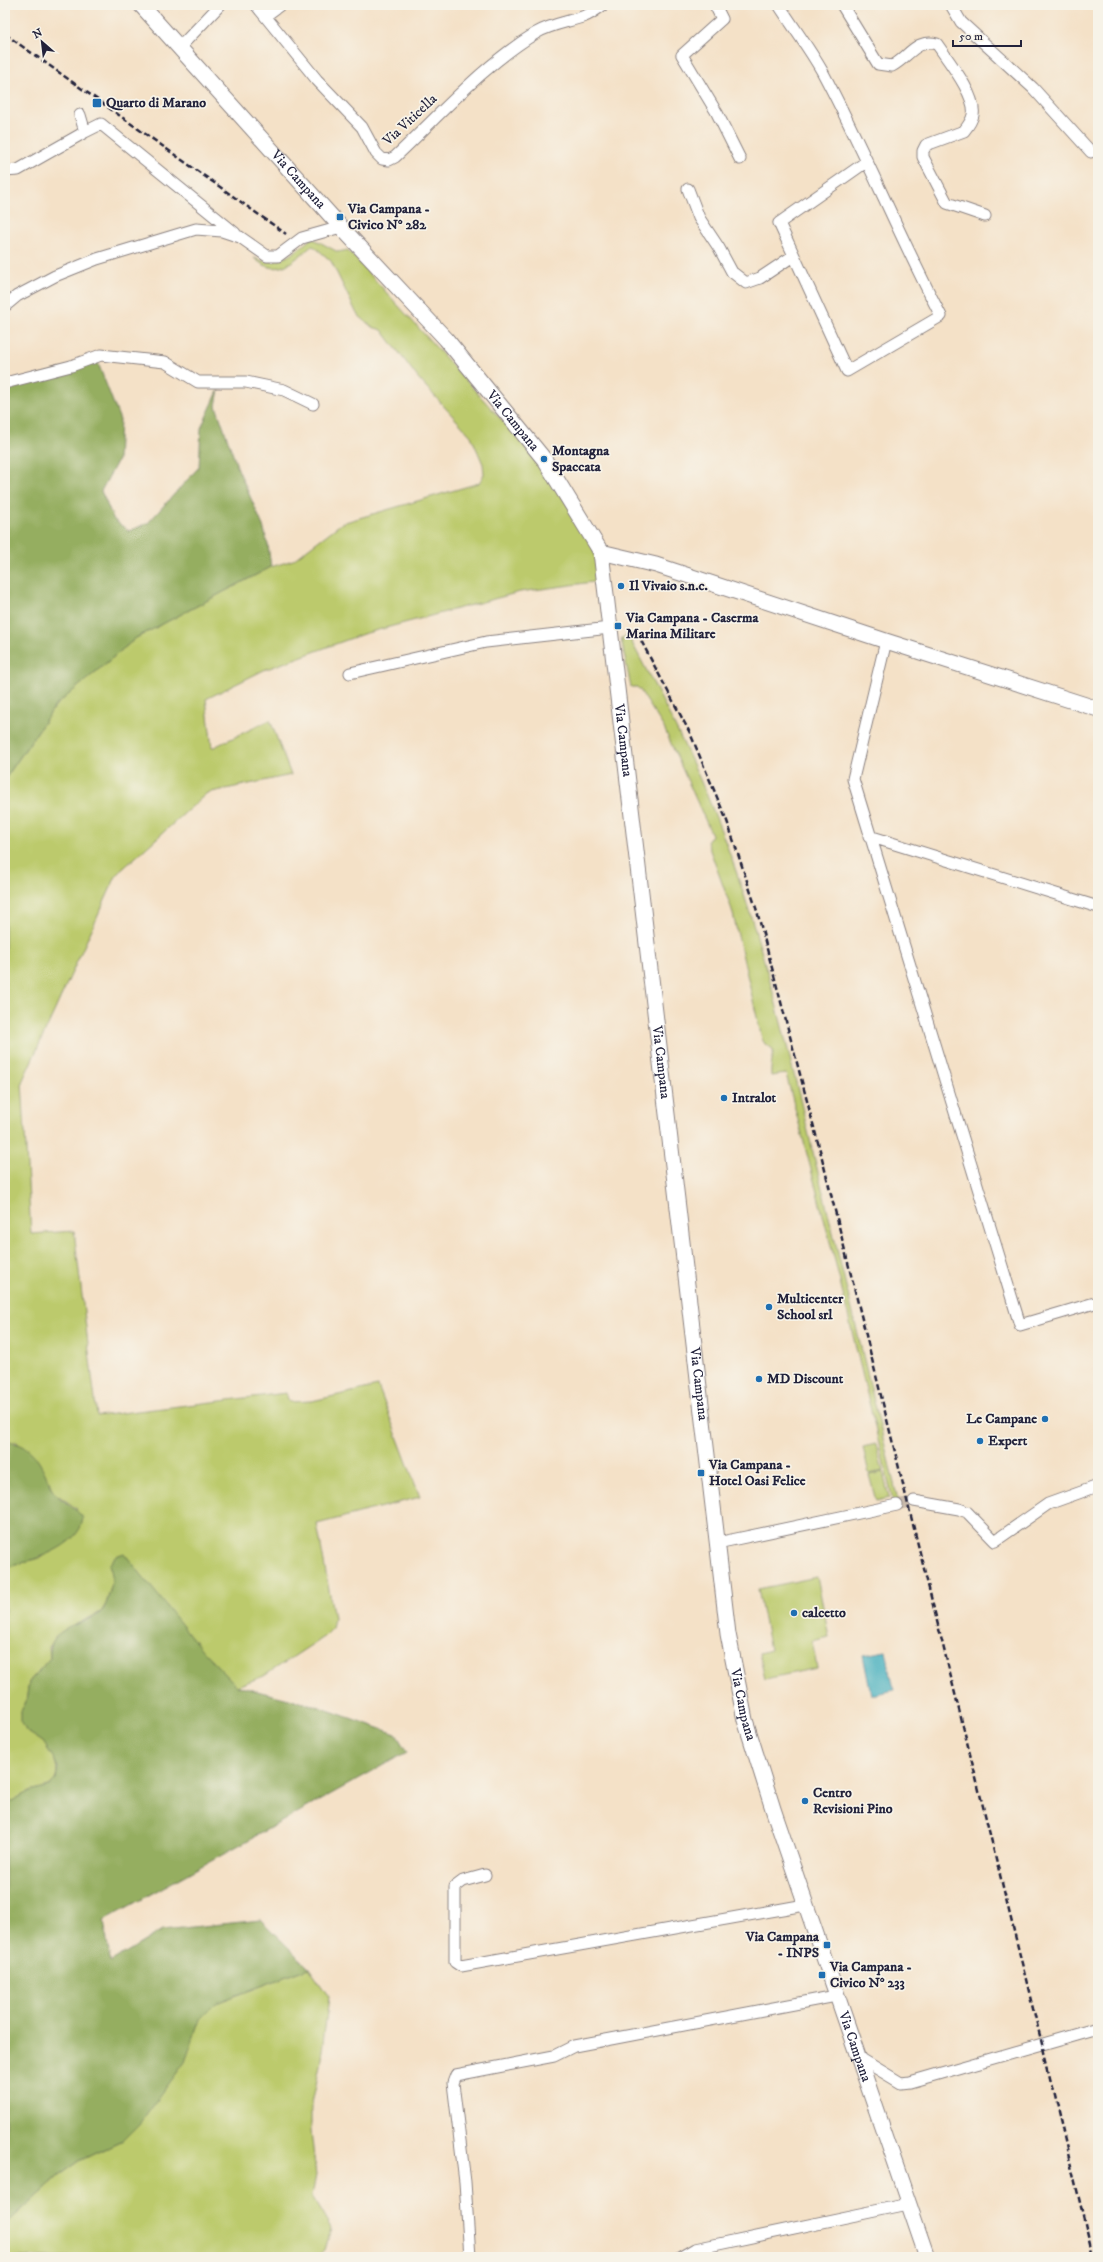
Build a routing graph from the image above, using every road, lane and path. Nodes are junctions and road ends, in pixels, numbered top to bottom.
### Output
1 (141, 5) edge
2 (220, 5) edge
3 (256, 5) edge
4 (280, 5) edge
5 (603, 5) edge
6 (715, 5) edge
7 (778, 5) edge
8 (842, 5) edge
9 (951, 5) edge
10 (265, 16) junction
11 (179, 48) junction
12 (80, 115) dead end
13 (85, 132) junction
14 (1091, 152) dead end
15 (740, 159) dead end
16 (866, 162) junction
17 (5, 171) edge
18 (688, 189) dead end
19 (985, 216) dead end
20 (341, 227) junction
21 (240, 237) junction
22 (793, 256) junction
23 (5, 306) edge
24 (5, 383) edge
25 (314, 404) dead end
26 (602, 552) junction
27 (610, 628) junction
28 (886, 641) junction
29 (350, 673) dead end
30 (1098, 709) edge
31 (869, 836) junction
32 (1098, 907) edge
33 (1098, 1302) edge
34 (1098, 1486) edge
35 (914, 1501) tunnel mouth
36 (897, 1505) tunnel mouth
37 (717, 1543) junction
38 (485, 1875) dead end
39 (805, 1905) junction
40 (836, 1996) junction
41 (1098, 2028) edge
42 (858, 2057) junction
43 (908, 2204) junction
44 (470, 2257) edge
45 (681, 2257) edge
46 (927, 2257) edge

1 - 11 street, Via Campana
2 - 11 street
3 - 10 street, Via Viticella
4 - 10 street
5 - 10 street, Via Viticella
6 - 15 street
7 - 16 street
8 - 19 street
9 - 14 street
11 - 20 street, Via Campana
12 - 13 street
13 - 17 street
13 - 21 street
16 - 22 street
16 - 22 street
18 - 22 street
20 - 21 street
20 - 26 street, Via Campana
21 - 23 street
24 - 25 street
26 - 27 street, Via Campana
26 - 28 street
27 - 29 street
27 - 37 street, Via Campana
28 - 30 street
28 - 31 street
31 - 32 street
31 - 33 street
34 - 35 street
36 - 37 street
37 - 39 street, Via Campana
38 - 39 street
39 - 40 street, Via Campana
40 - 42 street, Via Campana
40 - 44 street
41 - 42 street
42 - 43 street, Via Campana
43 - 45 street
43 - 46 street, Via Campana

